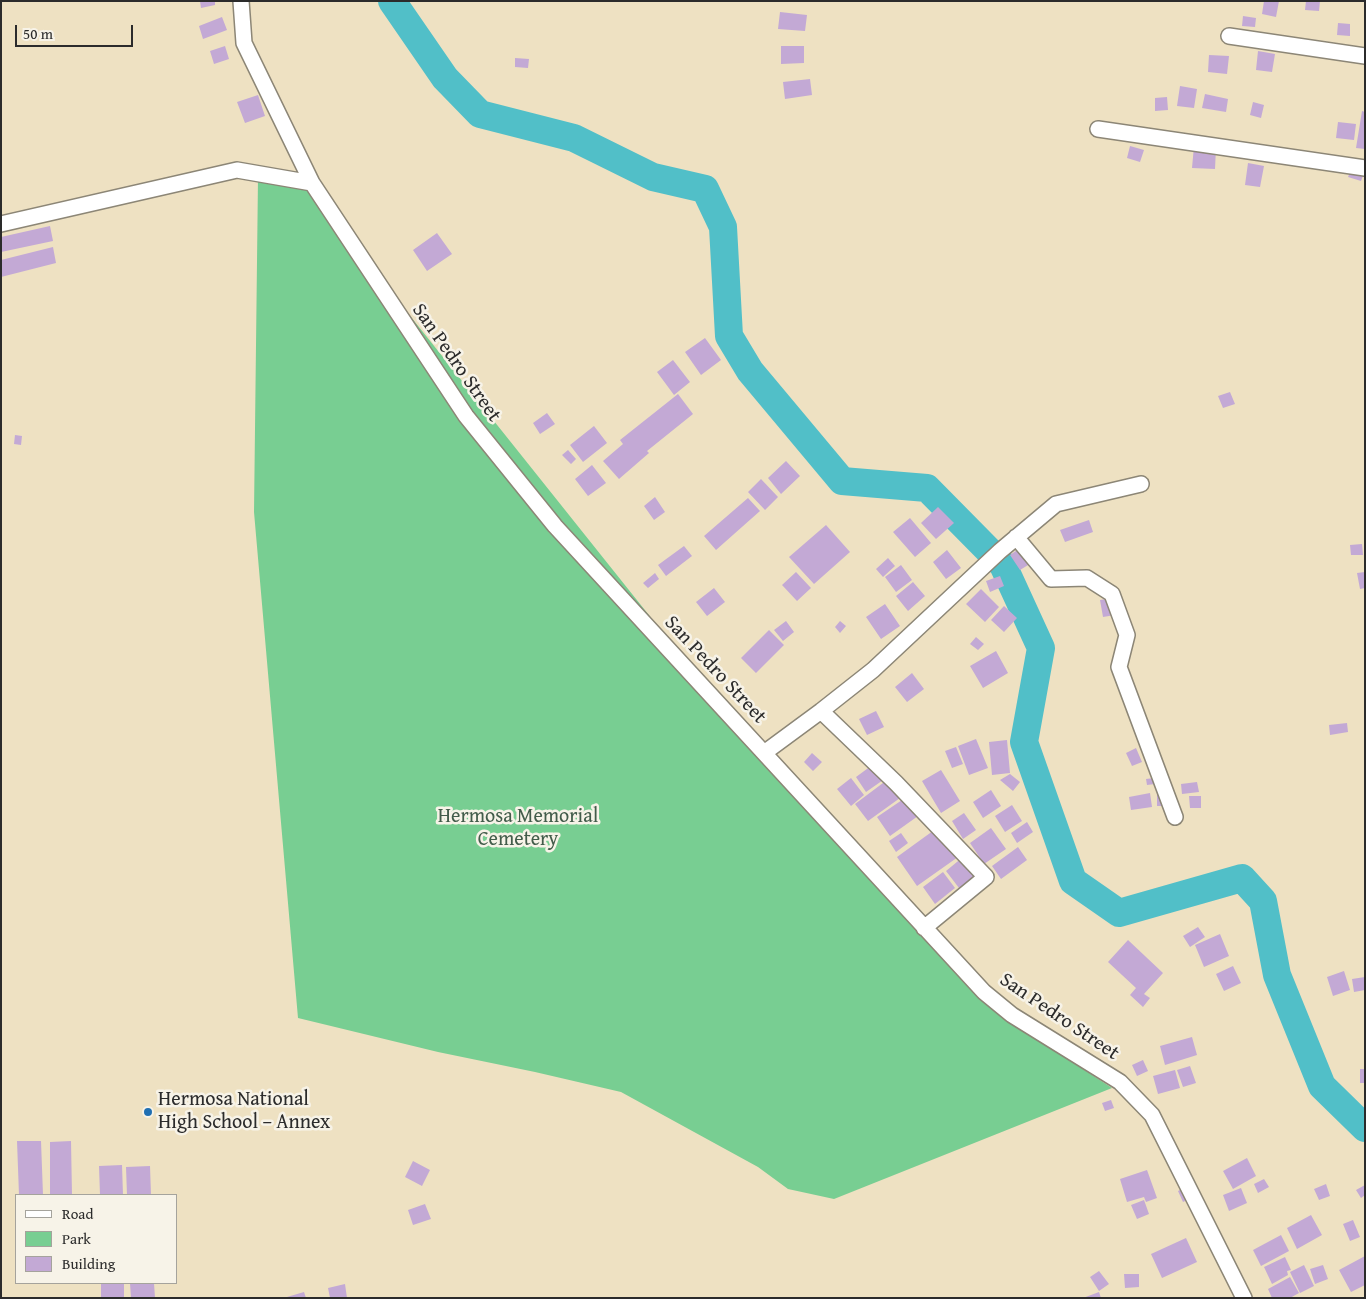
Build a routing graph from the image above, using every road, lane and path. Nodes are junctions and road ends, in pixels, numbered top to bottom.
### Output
1 (241, 1) edge
2 (1228, 36) dead end
3 (1365, 56) edge
4 (1098, 129) dead end
5 (1365, 168) edge
6 (312, 183) junction
7 (1, 224) edge
8 (1141, 484) dead end
9 (1016, 537) junction
10 (821, 711) junction
11 (764, 753) junction
12 (1175, 817) dead end
13 (924, 928) junction
14 (1244, 1298) edge

1 - 6 street, San Pedro Street
2 - 3 street
4 - 5 street
6 - 7 street
6 - 11 street, San Pedro Street
8 - 9 street
9 - 10 street
9 - 12 street
10 - 11 street
10 - 13 street
11 - 13 street, San Pedro Street
13 - 14 street, San Pedro Street

